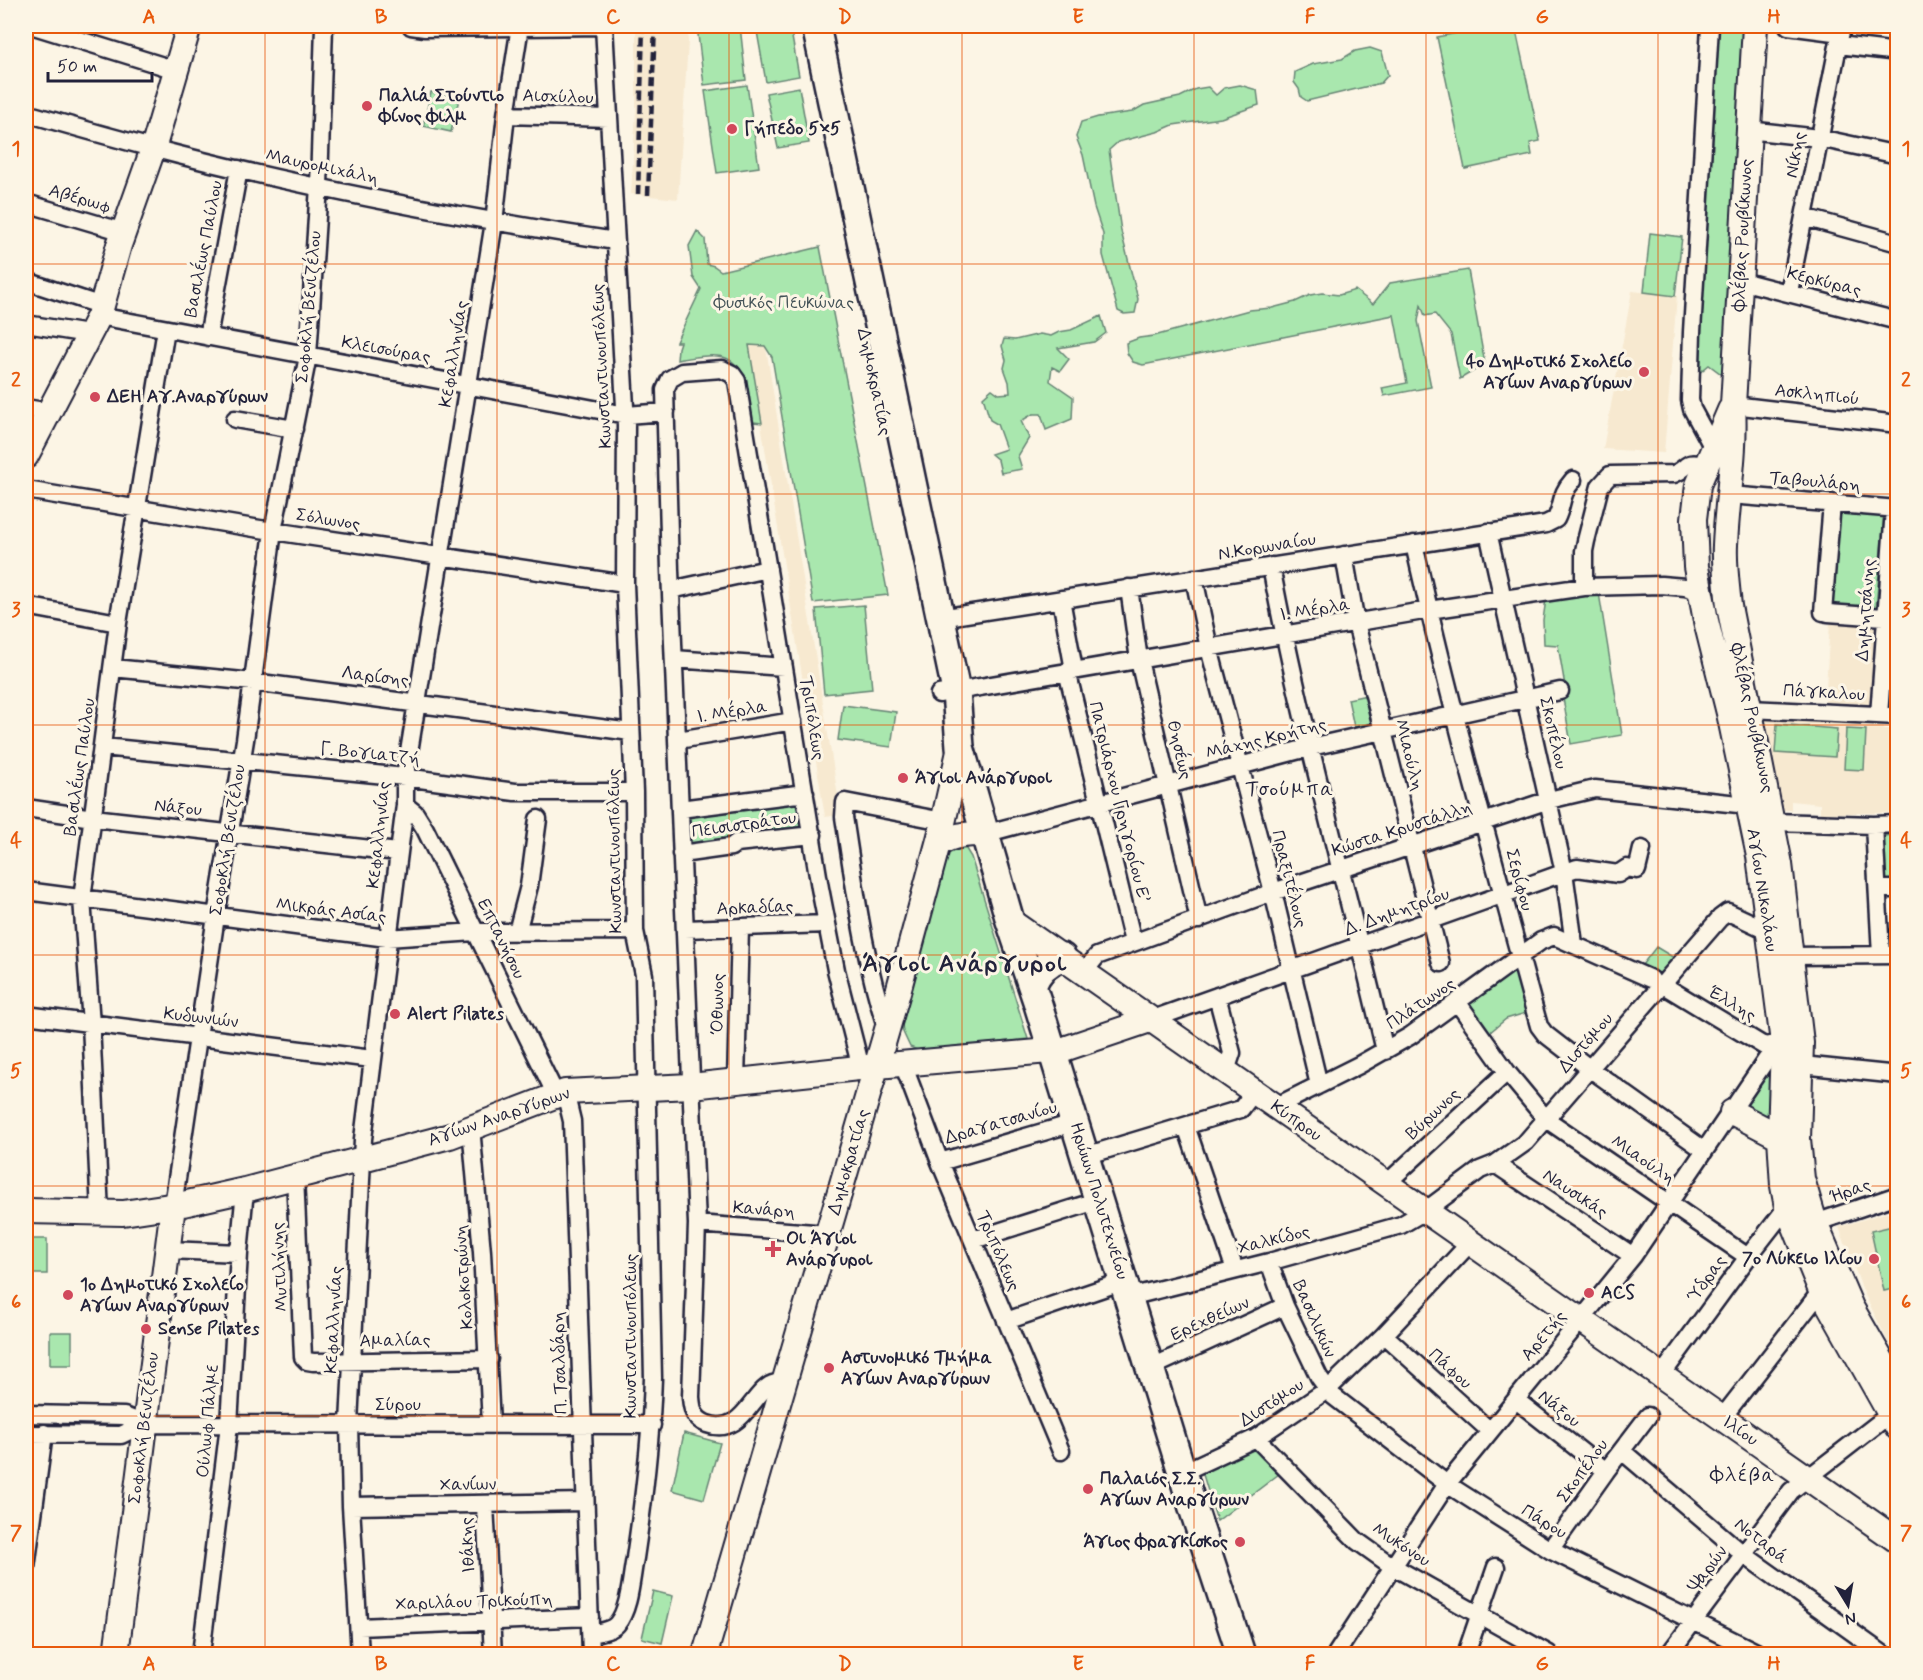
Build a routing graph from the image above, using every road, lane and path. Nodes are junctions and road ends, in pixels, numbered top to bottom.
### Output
1 (34, 26) edge
2 (189, 26) edge
3 (324, 26) edge
4 (420, 26) edge
5 (520, 26) edge
6 (604, 26) edge
7 (800, 26) edge
8 (816, 26) edge
9 (1710, 26) edge
10 (1755, 26) edge
11 (1788, 26) edge
12 (1841, 34) edge
13 (1898, 52) edge
14 (176, 70) junction
15 (26, 113) edge
16 (506, 115) junction
17 (609, 118) junction
18 (1748, 130) junction
19 (1819, 138) junction
20 (153, 148) junction
21 (1898, 155) edge
22 (239, 169) junction
23 (319, 186) junction
24 (26, 203) edge
25 (1804, 217) junction
26 (494, 222) junction
27 (124, 232) junction
28 (615, 241) junction
29 (1898, 243) edge
30 (26, 281) edge
31 (1741, 281) junction
32 (1789, 292) junction
33 (96, 319) junction
34 (1898, 321) edge
35 (26, 324) edge
36 (166, 329) junction
37 (208, 337) junction
38 (308, 356) junction
39 (469, 385) junction
40 (1733, 405) junction
41 (37, 410) edge
42 (666, 412) junction
43 (626, 415) junction
44 (235, 419) dead end
45 (1898, 424) edge
46 (294, 429) junction
47 (26, 456) edge
48 (1707, 462) junction
49 (1573, 480) dead end
50 (26, 490) edge
51 (1730, 495) junction
52 (1832, 503) junction
53 (136, 509) junction
54 (1896, 509) edge
55 (273, 531) junction
56 (1488, 532) junction
57 (1414, 543) junction
58 (1725, 547) junction
59 (1344, 555) junction
60 (1894, 555) edge
61 (441, 557) junction
62 (1271, 566) junction
63 (768, 569) junction
64 (1194, 578) junction
65 (625, 584) junction
66 (1584, 587) junction
67 (1129, 588) junction
68 (671, 590) junction
69 (1700, 591) junction
70 (1503, 598) junction
71 (1061, 599) junction
72 (26, 606) edge
73 (1429, 610) junction
74 (940, 618) junction
75 (1891, 618) edge
76 (118, 623) junction
77 (1356, 623) junction
78 (1284, 635) junction
79 (1209, 648) junction
80 (674, 659) junction
81 (1139, 660) junction
82 (784, 667) junction
83 (113, 668) junction
84 (1071, 670) junction
85 (253, 682) junction
86 (1560, 691) dead end
87 (947, 693) junction
88 (1525, 699) junction
89 (418, 702) junction
90 (1749, 709) junction
91 (1878, 715) junction
92 (1455, 716) junction
93 (1898, 716) edge
94 (793, 722) junction
95 (1383, 731) junction
96 (631, 732) junction
97 (678, 741) junction
98 (959, 742) junction
99 (103, 747) junction
100 (1311, 747) junction
101 (241, 760) junction
102 (1240, 765) junction
103 (405, 777) junction
104 (1167, 786) junction
105 (634, 792) junction
106 (805, 793) junction
107 (1549, 800) junction
108 (1098, 804) junction
109 (405, 805) junction
110 (1748, 805) junction
111 (26, 808) edge
112 (680, 808) junction
113 (93, 818) junction
114 (538, 819) dead end
115 (943, 820) junction
116 (1483, 822) junction
117 (1773, 822) junction
118 (1898, 824) edge
119 (1874, 825) junction
120 (230, 833) junction
121 (984, 834) junction
122 (813, 835) junction
123 (938, 844) junction
124 (1412, 845) junction
125 (1642, 849) dead end
126 (398, 852) junction
127 (681, 854) junction
128 (1341, 869) junction
129 (1564, 872) junction
130 (1878, 889) junction
131 (1898, 889) edge
132 (26, 891) edge
133 (1273, 892) junction
134 (1502, 894) junction
135 (82, 900) junction
136 (216, 916) junction
137 (1198, 920) junction
138 (1431, 920) junction
139 (1010, 921) junction
140 (827, 924) junction
141 (740, 928) junction
142 (685, 929) junction
143 (475, 932) junction
144 (517, 932) junction
145 (634, 932) junction
146 (1769, 932) junction
147 (387, 938) junction
148 (1134, 942) junction
149 (1361, 946) junction
150 (1578, 947) junction
151 (1889, 955) edge
152 (1790, 956) junction
153 (1062, 957) junction
154 (1520, 957) junction
155 (1441, 963) dead end
156 (1291, 969) junction
157 (1084, 972) junction
158 (1657, 982) junction
159 (1032, 986) junction
160 (1217, 996) junction
161 (1458, 1003) junction
162 (26, 1015) edge
163 (1150, 1020) junction
164 (91, 1024) junction
165 (887, 1030) junction
166 (199, 1037) junction
167 (1784, 1043) junction
168 (1051, 1050) junction
169 (1385, 1051) junction
170 (372, 1059) junction
171 (903, 1064) junction
172 (1802, 1065) junction
173 (869, 1067) junction
174 (1589, 1068) junction
175 (1222, 1070) junction
176 (1507, 1072) junction
177 (1898, 1075) edge
178 (736, 1081) junction
179 (1319, 1084) junction
180 (691, 1086) junction
181 (647, 1088) junction
182 (1254, 1092) junction
183 (561, 1093) junction
184 (1275, 1107) junction
185 (1732, 1112) junction
186 (1546, 1119) junction
187 (1074, 1123) junction
188 (1186, 1126) junction
189 (471, 1128) junction
190 (1780, 1137) junction
191 (1704, 1150) junction
192 (1085, 1156) junction
193 (362, 1159) junction
194 (939, 1162) junction
195 (1495, 1164) junction
196 (295, 1176) junction
197 (1386, 1184) junction
198 (245, 1190) junction
199 (1898, 1195) edge
200 (1099, 1200) junction
201 (1670, 1202) junction
202 (173, 1206) junction
203 (1787, 1207) junction
204 (26, 1211) edge
205 (1425, 1211) junction
206 (100, 1212) junction
207 (1815, 1223) junction
208 (697, 1224) junction
209 (828, 1234) junction
210 (973, 1240) junction
211 (1470, 1243) junction
212 (168, 1250) junction
213 (239, 1253) junction
214 (1634, 1256) junction
215 (1748, 1257) junction
216 (1269, 1262) junction
217 (1235, 1270) junction
218 (1127, 1289) junction
219 (1821, 1291) junction
220 (1286, 1306) junction
221 (1006, 1321) junction
222 (1582, 1321) junction
223 (1384, 1335) junction
224 (303, 1357) joint
225 (489, 1359) junction
226 (352, 1361) junction
227 (1150, 1368) junction
228 (1661, 1376) junction
229 (784, 1384) junction
230 (1898, 1389) edge
231 (1327, 1390) junction
232 (1516, 1400) junction
233 (26, 1414) edge
234 (1648, 1416) dead end
235 (1722, 1418) junction
236 (1893, 1422) edge
237 (144, 1424) junction
238 (349, 1424) junction
239 (491, 1424) junction
240 (229, 1425) junction
241 (582, 1425) junction
242 (652, 1425) junction
243 (1490, 1431) junction
244 (44, 1433) junction
245 (26, 1434) edge
246 (1256, 1438) junction
247 (1061, 1451) dead end
248 (1622, 1451) junction
249 (1606, 1471) junction
250 (1183, 1472) junction
251 (1808, 1480) junction
252 (1447, 1484) junction
253 (585, 1502) junction
254 (485, 1505) junction
255 (351, 1506) junction
256 (1898, 1541) edge
257 (1550, 1550) junction
258 (1743, 1554) junction
259 (1392, 1566) junction
260 (1496, 1567) dead end
261 (26, 1568) edge
262 (1479, 1614) junction
263 (590, 1617) junction
264 (1693, 1621) junction
265 (491, 1622) junction
266 (359, 1627) junction
267 (591, 1634) junction
268 (116, 1654) edge
269 (201, 1654) edge
270 (360, 1654) edge
271 (493, 1654) edge
272 (591, 1654) edge
273 (705, 1654) edge
274 (1241, 1654) edge
275 (1336, 1654) edge
276 (1466, 1654) edge
277 (1549, 1654) edge
278 (1669, 1654) edge
279 (1760, 1654) edge
280 (1883, 1654) edge

1 - 14 street
2 - 14 street
3 - 23 street, Σοφοκλή Βενιζέλου
4 - 5 street
5 - 6 street
5 - 16 street, Κεφαλληνίας
6 - 17 street, Κωνσταντινουπόλεως
7 - 87 main road, Δημοκρατίας
8 - 74 main road, Δημοκρατίας
9 - 48 street
10 - 18 street, Φλέβας Ρουβίκωνος
11 - 12 street
12 - 13 street
12 - 19 street, Νίκης
14 - 20 street
15 - 20 street, Μαυρομιχάλη
16 - 17 street, Αισχύλου
16 - 26 street, Κεφαλληνίας
17 - 28 street, Κωνσταντινουπόλεως
18 - 19 street
18 - 31 street, Φλέβας Ρουβίκωνος
19 - 21 street
19 - 25 street, Νίκης
20 - 22 street, Μαυρομιχάλη
20 - 27 street
22 - 23 street, Μαυρομιχάλη
22 - 37 street, Βασιλέως Παύλου
23 - 26 street, Μαυρομιχάλη
23 - 38 street, Σοφοκλή Βενιζέλου
24 - 27 street, Αβέρωφ
25 - 29 street
25 - 32 street, Νίκης
26 - 28 street, Μαυρομιχάλη
26 - 39 street, Κεφαλληνίας
27 - 33 street
28 - 43 street, Κωνσταντινουπόλεως
30 - 33 street
31 - 32 street, Κερκύρας
31 - 40 street, Φλέβας Ρουβίκωνος
32 - 34 street, Κερκύρας
33 - 35 street
33 - 36 street, Κλεισούρας
33 - 41 street
36 - 37 street, Κλεισούρας
36 - 53 street, Βασιλέως Παύλου
37 - 38 street, Κλεισούρας
38 - 39 street, Κλεισούρας
38 - 46 street, Σοφοκλή Βενιζέλου
39 - 43 street, Κλεισούρας
39 - 61 street, Κεφαλληνίας
40 - 45 street, Ασκληπιού
40 - 48 street, Αγίου Νικολάου
40 - 51 street, Φλέβας Ρουβίκωνος
41 - 47 street
42 - 43 street, Κλεισούρας
42 - 63 street, Τριπόλεως
42 - 68 street
43 - 65 street, Κωνσταντινουπόλεως
44 - 46 street
46 - 55 street, Σοφοκλή Βενιζέλου
48 - 58 street
48 - 66 street
48 - 69 street, Αγίου Νικολάου
49 - 56 street, Ν.Κορωναίου
50 - 53 street, Σόλωνος
51 - 52 street, Ταβουλάρη
51 - 58 street, Φλέβας Ρουβίκωνος
52 - 54 street, Ταβουλάρη
52 - 75 street
53 - 55 street, Σόλωνος
53 - 76 street, Βασιλέως Παύλου
54 - 60 street, Δημητσάνης
55 - 61 street, Σόλωνος
55 - 85 street, Σοφοκλή Βενιζέλου
56 - 57 street, Ν.Κορωναίου
56 - 70 street, Σκοπέλου
57 - 59 street, Ν.Κορωναίου
57 - 73 street, Σερίφου
58 - 90 street, Φλέβας Ρουβίκωνος
59 - 62 street, Ν.Κορωναίου
59 - 77 street, Μιαούλη
60 - 75 street, Δημητσάνης
61 - 65 street, Σόλωνος
61 - 89 street, Κεφαλληνίας
62 - 64 street, Ν.Κορωναίου
62 - 78 street
63 - 68 street
63 - 82 street, Τριπόλεως
64 - 67 street, Ν.Κορωναίου
64 - 79 street, Πραξιτέλους
65 - 96 street, Κωνσταντινουπόλεως
66 - 69 street, Ι. Μέρλα
66 - 70 street, Ι. Μέρλα
67 - 71 street, Ν.Κορωναίου
67 - 81 street, Θησέως
68 - 80 street
69 - 110 street, Αγίου Νικολάου
70 - 73 street, Ι. Μέρλα
70 - 88 street, Σκοπέλου
71 - 74 street, Ν.Κορωναίου
71 - 84 street, Πατριάρχου Γρηγορίου Ε’
72 - 76 street
73 - 77 street, Ι. Μέρλα
73 - 92 street, Σερίφου
74 - 87 main road, Δημοκρατίας
75 - 91 street, Δημητσάνης
76 - 83 street, Βασιλέως Παύλου
77 - 78 street, Ι. Μέρλα
77 - 95 street, Μιαούλη
78 - 79 street, Ι. Μέρλα
78 - 100 street
79 - 81 street, Ι. Μέρλα
79 - 102 street, Πραξιτέλους
80 - 82 street
80 - 97 street
81 - 84 street, Ι. Μέρλα
81 - 104 street, Θησέως
82 - 94 street, Τριπόλεως
83 - 85 street, Λαρίσης
83 - 99 street, Βασιλέως Παύλου
84 - 87 street, Ι. Μέρλα
84 - 108 street, Πατριάρχου Γρηγορίου Ε’
85 - 89 street, Λαρίσης
85 - 101 street, Σοφοκλή Βενιζέλου
86 - 88 street, Μάχης Κρήτης
87 - 98 main road, Δημοκρατίας
88 - 92 street, Μάχης Κρήτης
88 - 107 street, Σκοπέλου
89 - 96 street, Λαρίσης
89 - 103 street, Κεφαλληνίας
90 - 91 street, Πάγκαλου
90 - 117 street, Φλέβας Ρουβίκωνος
91 - 93 street, Πάγκαλου
92 - 95 street, Μάχης Κρήτης
92 - 116 street, Σερίφου
94 - 97 street, Ι. Μέρλα
94 - 106 street, Τριπόλεως
95 - 100 street, Μάχης Κρήτης
95 - 124 street, Μιαούλη
96 - 105 street, Κωνσταντινουπόλεως
97 - 112 street
98 - 115 street, Δημοκρατίας
98 - 121 main road, Ηρώων Πολυτεχνείου
99 - 101 street, Γ. Βογιατζή
99 - 113 street, Βασιλέως Παύλου
100 - 102 street, Μάχης Κρήτης
100 - 128 street
101 - 103 street, Γ. Βογιατζή
101 - 120 street, Σοφοκλή Βενιζέλου
102 - 104 street, Μάχης Κρήτης
102 - 133 street, Πραξιτέλους
103 - 105 street, Γ. Βογιατζή
103 - 109 street, Κεφαλληνίας
104 - 108 street, Μάχης Κρήτης
104 - 137 street, Θησέως
105 - 145 street, Κωνσταντινουπόλεως
106 - 112 street, Πεισιστράτου
106 - 122 street, Τριπόλεως
107 - 110 street, Κώστα Κρυστάλλη
107 - 116 street, Κώστα Κρυστάλλη
107 - 129 street, Σκοπέλου
108 - 121 street, Μάχης Κρήτης
108 - 148 street, Πατριάρχου Γρηγορίου Ε’
109 - 126 street, Κεφαλληνίας
109 - 143 street, Επτανήσου
110 - 146 street, Αγίου Νικολάου
111 - 113 street, Νάξου
112 - 127 street
113 - 120 street, Νάξου
113 - 135 street, Βασιλέως Παύλου
114 - 144 street
115 - 123 street, Δημοκρατίας
115 - 165 street
116 - 124 street, Κώστα Κρυστάλλη
116 - 134 street, Σερίφου
117 - 119 street
117 - 152 street, Φλέβας Ρουβίκωνος
118 - 119 street
119 - 130 street
120 - 126 street, Νάξου
120 - 136 street, Σοφοκλή Βενιζέλου
121 - 123 street
121 - 139 main road, Ηρώων Πολυτεχνείου
122 - 127 street, Πεισιστράτου
122 - 140 street, Τριπόλεως
123 - 165 street, Δημοκρατίας
124 - 128 street, Κώστα Κρυστάλλη
124 - 138 street, Μιαούλη
125 - 129 street, Δ. Δημητρίου
126 - 147 street, Κεφαλληνίας
127 - 142 street
128 - 133 street, Κώστα Κρυστάλλη
128 - 149 street
129 - 134 street, Δ. Δημητρίου
129 - 150 street, Σκοπέλου
130 - 131 street
130 - 151 street
132 - 135 street, Μικράς Ασίας
133 - 137 street, Κώστα Κρυστάλλη
133 - 156 street, Πραξιτέλους
134 - 138 street, Δ. Δημητρίου
134 - 154 street, Σερίφου
135 - 136 street, Μικράς Ασίας
135 - 164 street, Βασιλέως Παύλου
136 - 147 street, Μικράς Ασίας
136 - 166 street, Σοφοκλή Βενιζέλου
137 - 148 street, Κώστα Κρυστάλλη
138 - 149 street, Δ. Δημητρίου
138 - 155 street, Μιαούλη
139 - 153 street, Κύπρου
139 - 159 main road, Ηρώων Πολυτεχνείου
140 - 141 street, Αρκαδίας
140 - 173 street, Τριπόλεως
141 - 142 street, Αρκαδίας
141 - 178 street, Όθωνος
142 - 180 street
143 - 144 street, Μικράς Ασίας
143 - 147 street, Μικράς Ασίας
143 - 183 street, Επτανήσου
144 - 145 street, Μικράς Ασίας
145 - 181 street, Κωνσταντινουπόλεως
146 - 158 street, Διστόμου
146 - 167 street, Αγίου Νικολάου
147 - 170 street, Κεφαλληνίας
148 - 157 street, Κώστα Κρυστάλλη
149 - 156 street, Δ. Δημητρίου
149 - 169 street
150 - 154 street, Πλάτωνος
150 - 158 street, Έλλης
151 - 152 street
152 - 172 street, Φλέβας Ρουβίκωνος
153 - 157 street, Κύπρου
153 - 159 main road
154 - 161 street, Πλάτωνος
154 - 174 street, Σερίφου
156 - 160 street, Δ. Δημητρίου
156 - 179 street, Πραξιτέλους
157 - 163 street, Κύπρου
158 - 167 street, Έλλης
158 - 174 street, Διστόμου
159 - 168 main road, Ηρώων Πολυτεχνείου
160 - 163 street, Δ. Δημητρίου
160 - 175 street
161 - 169 street, Πλάτωνος
161 - 176 street, Μιαούλη
162 - 164 street, Κυδωνιών
163 - 168 street, Αγίων Αναργύρων
163 - 175 street, Κύπρου
164 - 166 street, Κυδωνιών
164 - 206 street, Βασιλέως Παύλου
165 - 173 street, Δημοκρατίας
166 - 170 street, Κυδωνιών
166 - 202 street, Σοφοκλή Βενιζέλου
167 - 185 street, Αρετής
167 - 190 street, Αγίου Νικολάου
168 - 171 street, Αγίων Αναργύρων
168 - 187 main road, Ηρώων Πολυτεχνείου
169 - 179 street, Πλάτωνος
170 - 193 street, Κεφαλληνίας
171 - 173 street, Αγίων Αναργύρων
171 - 194 street, Τριπόλεως
172 - 177 street
172 - 207 street, Φλέβας Ρουβίκωνος
173 - 178 street, Αγίων Αναργύρων
173 - 209 street, Δημοκρατίας
174 - 186 street, Διστόμου
174 - 191 street, Σερίφου
175 - 182 street, Κύπρου
176 - 186 street, Μιαούλη
176 - 197 street, Βύρωνος
178 - 180 street, Αγίων Αναργύρων
179 - 184 street, Πλάτωνος
180 - 181 street, Αγίων Αναργύρων
180 - 208 street
181 - 183 street, Αγίων Αναργύρων
181 - 242 street, Κωνσταντινουπόλεως
182 - 184 street, Κύπρου
182 - 188 street
183 - 189 street, Αγίων Αναργύρων
183 - 241 street, Π. Τσαλδάρη
184 - 197 street, Κύπρου
185 - 190 street
185 - 191 street, Αρετής
186 - 195 street, Διστόμου
186 - 201 street, Μιαούλη
187 - 192 main road, Ηρώων Πολυτεχνείου
187 - 194 street, Δραγατσανίου
188 - 192 street
188 - 217 street
189 - 193 street, Αγίων Αναργύρων
189 - 225 street, Κολοκοτρώνη
190 - 203 street, Αγίου Νικολάου
191 - 201 street, Αρετής
192 - 200 main road, Ηρώων Πολυτεχνείου
193 - 196 street, Αγίων Αναργύρων
193 - 226 street, Κεφαλληνίας
194 - 210 street, Τριπόλεως
195 - 205 street, Διστόμου
195 - 214 street, Ναυσικάς
196 - 198 street, Αγίων Αναργύρων
196 - 224 street, Μυτιλήνης
197 - 205 street, Κύπρου
198 - 202 street, Αγίων Αναργύρων
198 - 213 street, Ούλωφ Πάλμε
199 - 207 street, Ήρας
200 - 210 street
200 - 218 main road, Ηρώων Πολυτεχνείου
201 - 214 street, Αρετής
201 - 215 street, Μιαούλη
202 - 206 street, Αγίων Αναργύρων
202 - 212 street, Σοφοκλή Βενιζέλου
203 - 215 street, Ύδρας
203 - 219 street
204 - 206 street, Αγίων Αναργύρων
205 - 211 street, Κύπρου
205 - 216 street, Χαλκίδος
207 - 230 street, Φλέβας Ρουβίκωνος
208 - 209 street, Κανάρη
208 - 229 street
209 - 229 street, Δημοκρατίας
210 - 221 street, Τριπόλεως
211 - 222 street, Κύπρου
211 - 223 street, Διστόμου
212 - 213 street
212 - 237 street, Σοφοκλή Βενιζέλου
213 - 240 street, Ούλωφ Πάλμε
214 - 222 street, Αρετής
215 - 228 street, Ύδρας
216 - 217 street, Χαλκίδος
216 - 220 street, Βασιλικών
217 - 218 street, Χαλκίδος
218 - 221 street, Χαλκίδος
218 - 227 main road, Ηρώων Πολυτεχνείου
219 - 235 street
219 - 236 street
220 - 227 street, Ερεχθείων
220 - 231 street, Βασιλικών
221 - 247 street, Τριπόλεως
222 - 228 street, Ιλίου
222 - 232 street, Αρετής
223 - 231 street, Διστόμου
223 - 243 street, Πάφου
224 - 226 street, Αμαλίας
225 - 226 street, Αμαλίας
225 - 239 street, Κολοκοτρώνη
226 - 238 street, Κεφαλληνίας
227 - 250 main road, Ηρώων Πολυτεχνείου
228 - 235 street, Ιλίου
229 - 273 street, Δημοκρατίας
231 - 246 street, Διστόμου
231 - 252 street, Πάρου
232 - 243 street, Αρετής
232 - 249 street, Νάξου
233 - 237 street, Σύρου
234 - 248 street, Σκοπέλου
235 - 251 street, Ιλίου
236 - 251 street, Ψαρών
237 - 240 street, Σύρου
237 - 244 street, Σύρου
237 - 268 street, Σοφοκλή Βενιζέλου
238 - 239 street, Σύρου
238 - 240 street, Σύρου
238 - 255 street, Κεφαλληνίας
239 - 241 street, Σύρου
240 - 269 street, Ούλωφ Πάλμε
241 - 242 street, Σύρου
241 - 253 street, Π. Τσαλδάρη
242 - 267 street, Κωνσταντινουπόλεως
243 - 252 street, Αρετής
244 - 245 street, Σύρου
244 - 261 street
246 - 250 street, Διστόμου
246 - 259 street, Μυκόνου
248 - 249 street, Σκοπέλου
248 - 258 street, Νοταρά
249 - 257 street, Σκοπέλου
250 - 274 main road, Ηρώων Πολυτεχνείου
251 - 256 street, Ιλίου
251 - 258 street, Ψαρών
252 - 257 street, Πάρου
252 - 259 street, Αρετής
253 - 254 street, Χανίων
253 - 263 street, Π. Τσαλδάρη
254 - 255 street, Χανίων
254 - 265 street, Ιθάκης
255 - 266 street, Κεφαλληνίας
257 - 264 street, Πάρου
258 - 264 street, Ψαρών
258 - 280 street, Νοταρά
259 - 262 street, Μυκόνου
259 - 275 street, Αρετής
260 - 262 street
262 - 276 street
262 - 277 street, Μυκόνου
263 - 265 street, Χαριλάου Τρικούπη
263 - 267 street, Π. Τσαλδάρη
264 - 278 street, Ψαρών
264 - 279 street, Πάρου
265 - 266 street, Χαριλάου Τρικούπη
265 - 271 street, Ιθάκης
266 - 270 street, Κεφαλληνίας
267 - 272 street

